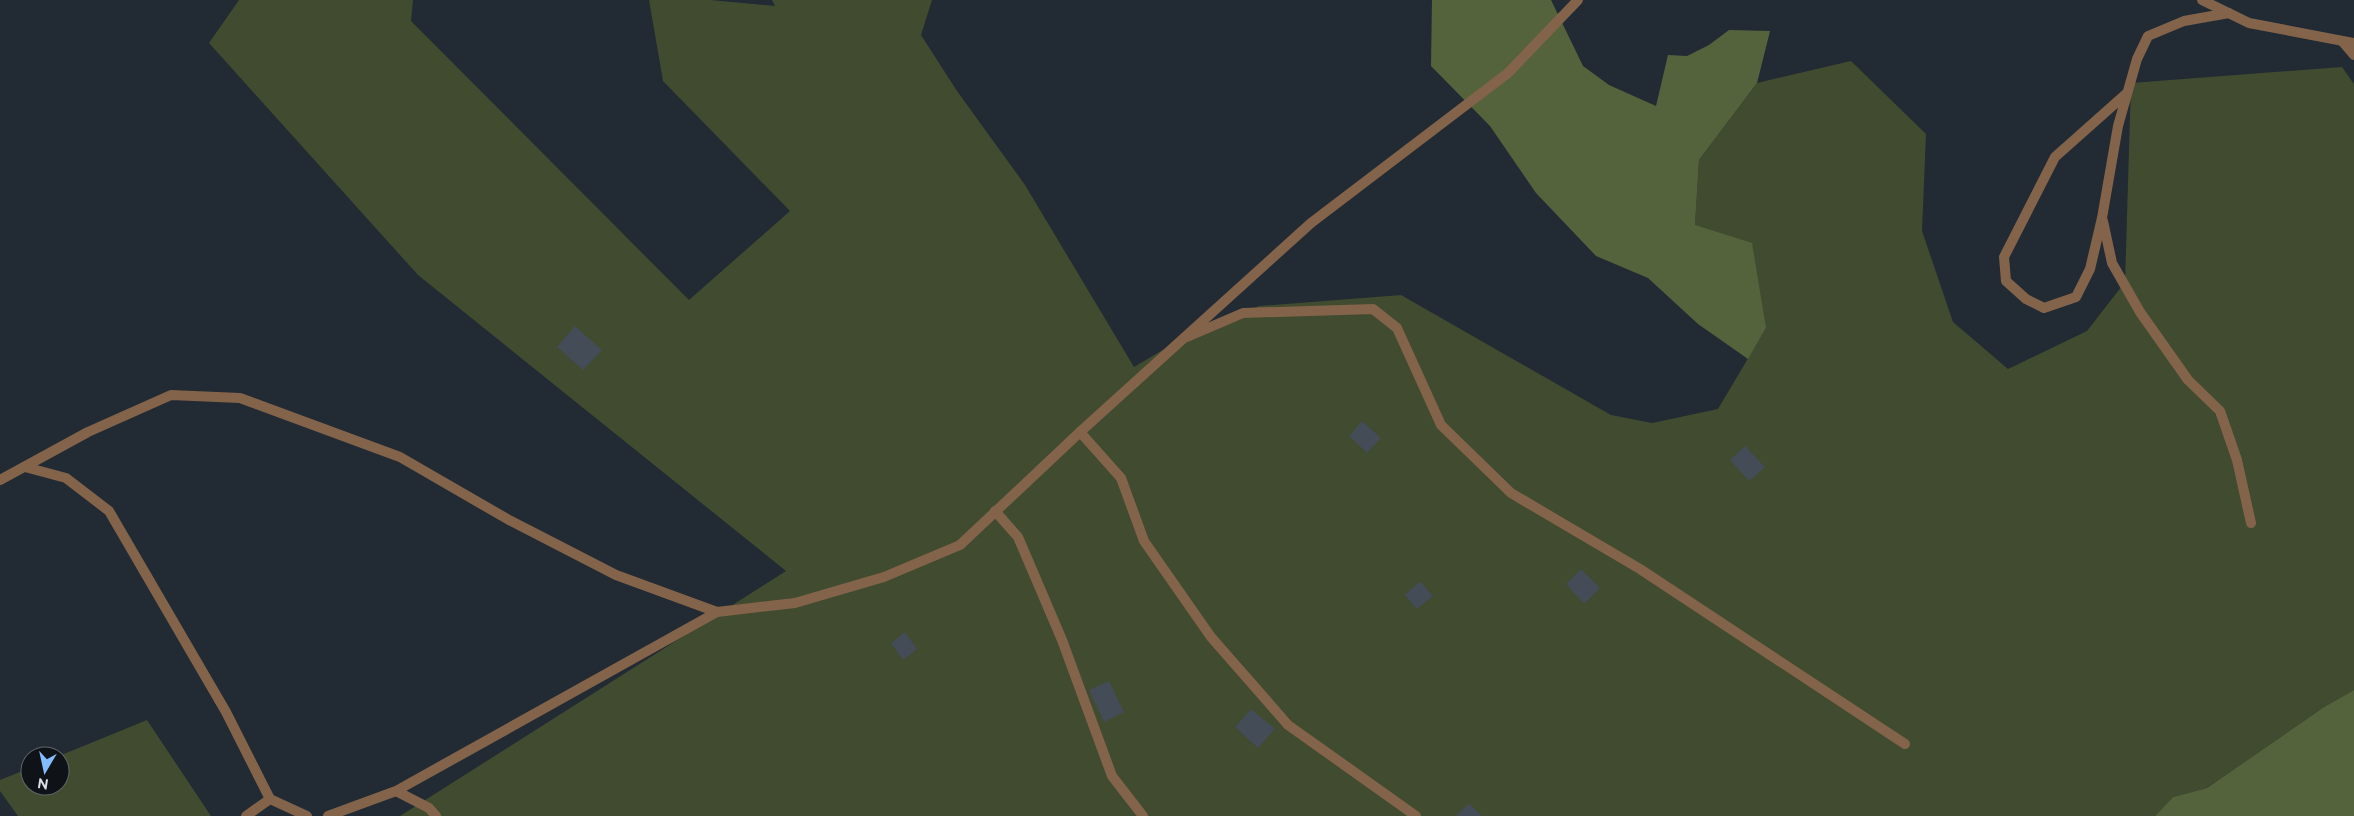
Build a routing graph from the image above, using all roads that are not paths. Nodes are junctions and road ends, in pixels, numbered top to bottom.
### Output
1 (1578, 0) edge
2 (2202, 0) edge
3 (2229, 13) junction
4 (2342, 41) junction
5 (2354, 43) edge
6 (2354, 55) edge
7 (2127, 93) junction
8 (2102, 218) junction
9 (1181, 339) junction
10 (1080, 432) junction
11 (25, 467) junction
12 (0, 480) edge
13 (995, 512) junction
14 (2251, 523) dead end
15 (717, 612) junction
16 (1905, 744) dead end
17 (396, 791) junction
18 (270, 799) junction
19 (246, 816) edge
20 (307, 816) edge
21 (328, 816) edge
22 (436, 816) edge
23 (1143, 816) edge
24 (1416, 816) edge

1 - 9 street
2 - 3 street
3 - 4 street
3 - 7 street
4 - 5 street
4 - 6 street
7 - 8 street
7 - 8 street
8 - 14 street
9 - 10 street
9 - 16 street
10 - 13 street
10 - 24 street
11 - 12 street
11 - 15 street
11 - 18 street
13 - 15 street
13 - 23 street
15 - 17 street
17 - 21 street
17 - 22 street
18 - 19 street
18 - 20 street

